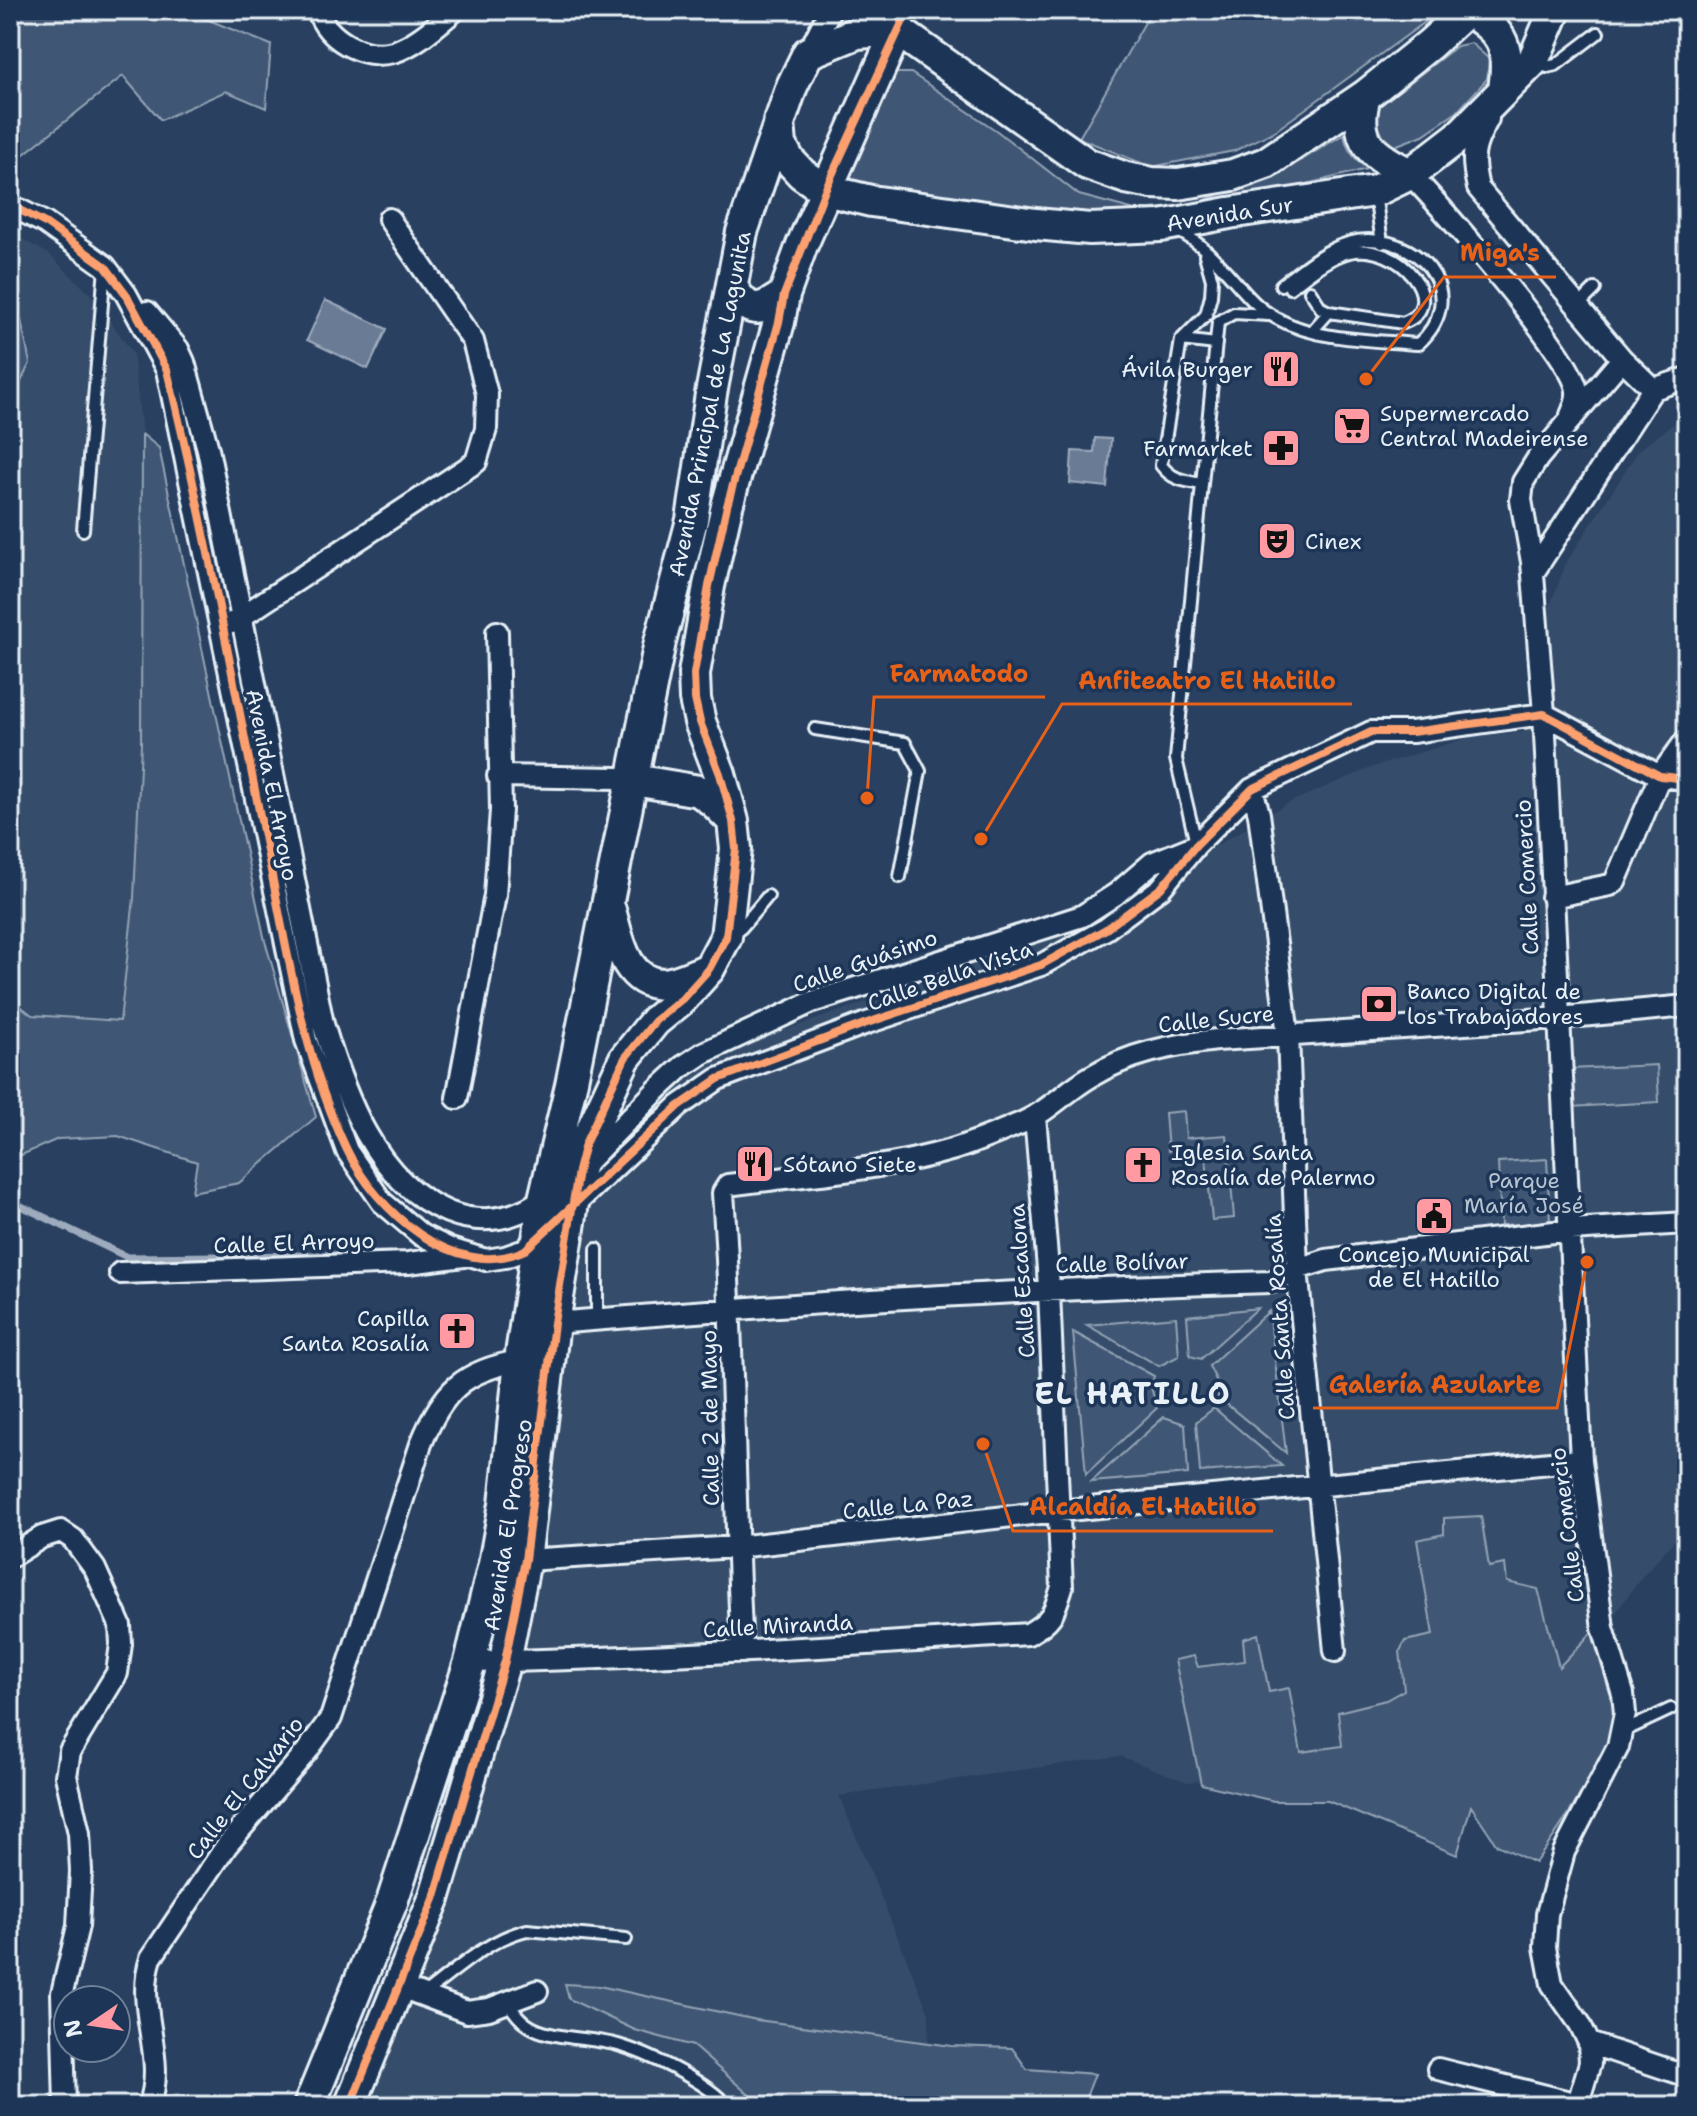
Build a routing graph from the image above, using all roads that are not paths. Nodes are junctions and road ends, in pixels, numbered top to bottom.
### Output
1 (318, 10) edge
2 (455, 10) edge
3 (830, 10) edge
4 (1467, 10) edge
5 (1555, 10) edge
6 (903, 20) edge
7 (1598, 33) dead end
8 (808, 53) junction
9 (1533, 61) junction
10 (1504, 90) junction
11 (1365, 96) junction
12 (779, 122) junction
13 (1410, 174) junction
14 (825, 190) junction
15 (1375, 191) junction
16 (871, 201) junction
17 (10, 205) edge
18 (389, 219) dead end
19 (1161, 226) junction
20 (1382, 243) junction
21 (802, 245) junction
22 (1201, 246) junction
23 (105, 266) junction
24 (732, 287) junction
25 (1595, 289) dead end
26 (1310, 291) dead end
27 (126, 294) junction
28 (784, 295) junction
29 (1578, 306) junction
30 (1329, 312) junction
31 (1271, 316) junction
32 (1313, 330) junction
33 (1181, 340) junction
34 (1216, 344) junction
35 (1622, 359) junction
36 (1687, 378) edge
37 (1653, 389) junction
38 (1569, 419) junction
39 (1202, 484) junction
40 (83, 530) dead end
41 (1533, 573) junction
42 (241, 618) junction
43 (222, 629) junction
44 (497, 632) dead end
45 (1544, 714) junction
46 (815, 729) dead end
47 (1687, 739) edge
48 (498, 776) junction
49 (1660, 776) junction
50 (1687, 779) edge
51 (634, 780) junction
52 (1252, 789) junction
53 (733, 821) junction
54 (1196, 845) junction
55 (900, 877) dead end
56 (768, 896) dead end
57 (1552, 897) junction
58 (608, 904) junction
59 (726, 937) junction
60 (709, 969) junction
61 (1687, 1006) edge
62 (1559, 1018) junction
63 (1288, 1035) junction
64 (457, 1098) dead end
65 (1035, 1116) junction
66 (578, 1171) junction
67 (728, 1185) joint
68 (544, 1199) junction
69 (573, 1206) junction
70 (1687, 1223) edge
71 (1570, 1230) junction
72 (537, 1237) junction
73 (597, 1249) dead end
74 (468, 1255) junction
75 (1297, 1269) junction
76 (120, 1273) dead end
77 (1048, 1290) junction
78 (732, 1308) junction
79 (597, 1319) junction
80 (554, 1323) junction
81 (520, 1361) junction
82 (1581, 1460) junction
83 (1319, 1486) junction
84 (1058, 1511) junction
85 (736, 1547) junction
86 (10, 1557) edge
87 (525, 1560) junction
88 (1062, 1587) joint
89 (1335, 1651) dead end
90 (742, 1652) junction
91 (505, 1661) junction
92 (470, 1662) junction
93 (1671, 1709) dead end
94 (1620, 1733) junction
95 (626, 1939) dead end
96 (410, 1991) junction
97 (537, 1991) dead end
98 (507, 2001) junction
99 (1589, 2043) junction
100 (1438, 2069) dead end
101 (1687, 2076) edge
102 (1577, 2105) edge
103 (65, 2106) edge
104 (149, 2106) edge
105 (309, 2106) edge
106 (350, 2106) edge
107 (727, 2106) edge

1 - 2 street
3 - 8 street, Avenida Principal de La Lagunita
4 - 10 street
4 - 11 street, Avenida Sur
5 - 9 street, Avenida Sur
6 - 8 street
6 - 11 street, Avenida Sur
6 - 14 street, Avenida Principal de La Lagunita
7 - 9 lane
8 - 12 street, Avenida Principal de La Lagunita
9 - 10 street, Avenida Sur
10 - 13 street, Avenida Sur
10 - 29 street
11 - 13 street
12 - 14 street
12 - 24 street, Avenida Principal de La Lagunita
13 - 15 street, Avenida Sur
13 - 38 street
14 - 16 street, Avenida Sur
14 - 21 street, Avenida Principal de La Lagunita
15 - 19 street, Avenida Sur
15 - 20 lane
16 - 19 street, Avenida Sur
16 - 21 street
17 - 23 street, Avenida El Arroyo
18 - 42 street
19 - 22 lane
20 - 30 lane
20 - 32 lane
21 - 28 street, Avenida Principal de La Lagunita
22 - 31 lane
22 - 33 lane
23 - 27 street, Avenida El Arroyo
23 - 40 lane
24 - 28 street
24 - 51 street, Avenida Principal de La Lagunita
25 - 29 lane
26 - 30 lane
27 - 42 street, Avenida El Arroyo
27 - 43 street, Avenida El Arroyo
28 - 53 street, Avenida Principal de La Lagunita
29 - 35 street
30 - 32 lane
31 - 32 lane
31 - 34 lane
33 - 34 lane
33 - 39 lane
34 - 39 lane
35 - 37 street
35 - 38 street, Calle Comercio
36 - 37 street
37 - 41 street
38 - 41 street, Calle Comercio
39 - 54 lane
41 - 45 street, Calle Comercio
42 - 43 street
42 - 68 street, Avenida El Arroyo
43 - 74 street, Avenida El Arroyo
44 - 48 street
45 - 49 street
45 - 52 street, Calle Bella Vista
45 - 57 street, Calle Comercio
46 - 55 lane
47 - 49 street
48 - 51 street
48 - 64 street
49 - 50 street
49 - 57 street
51 - 53 street
51 - 58 street, Avenida Principal de La Lagunita
52 - 54 street, Calle Bella Vista
52 - 63 street, Calle Santa Rosalía
53 - 59 street, Avenida Principal de La Lagunita
54 - 66 street, Calle Guásimo
54 - 69 street, Calle Bella Vista
56 - 59 lane
57 - 62 street, Calle Comercio
58 - 60 street
58 - 68 street, Avenida El Progreso
59 - 60 street, Avenida Principal de La Lagunita
60 - 66 street, Avenida El Progreso
61 - 62 street, Calle Sucre
62 - 63 street, Calle Sucre
62 - 71 street, Calle Comercio
63 - 65 street, Calle Sucre
63 - 75 street, Calle Santa Rosalía
65 - 67 street, Calle Sucre
65 - 77 street, Calle Escalona
66 - 68 street, Avenida El Arroyo
66 - 69 street, Avenida El Progreso
67 - 78 street, Calle 2 de Mayo
68 - 72 street, Avenida El Progreso
69 - 72 street, Avenida El Arroyo
69 - 80 street, Avenida El Progreso
70 - 71 street, Calle Bolívar
71 - 75 street, Calle Bolívar
71 - 82 street, Calle Comercio
72 - 74 street, Avenida El Arroyo
72 - 81 street, Avenida El Progreso
73 - 79 lane
74 - 76 street, Calle El Arroyo
75 - 77 street, Calle Bolívar
75 - 83 street, Calle Santa Rosalía
77 - 78 street, Calle Bolívar
77 - 84 street, Calle Escalona
78 - 79 street, Calle Bolívar
78 - 85 street, Calle 2 de Mayo
79 - 80 street, Calle Bolívar
80 - 87 street, Avenida El Progreso
81 - 92 street, Avenida El Progreso
81 - 104 street, Calle El Calvario
82 - 83 street, Calle La Paz
82 - 94 street, Calle Comercio
83 - 84 street, Calle La Paz
83 - 89 street, Calle Santa Rosalía
84 - 85 street, Calle La Paz
84 - 88 street, Calle Escalona
85 - 87 street, Calle La Paz
85 - 90 street, Calle 2 de Mayo
86 - 103 street
87 - 91 street, Avenida El Progreso
88 - 90 street, Calle Miranda
90 - 91 street, Calle Miranda
91 - 92 street, Calle Miranda
91 - 96 street, Avenida El Progreso
92 - 105 street, Avenida El Progreso
93 - 94 lane
94 - 99 street, Calle Comercio
95 - 96 lane
96 - 98 street
96 - 106 street, Avenida El Progreso
97 - 98 street
98 - 107 lane
99 - 101 street
99 - 102 street
100 - 102 street

